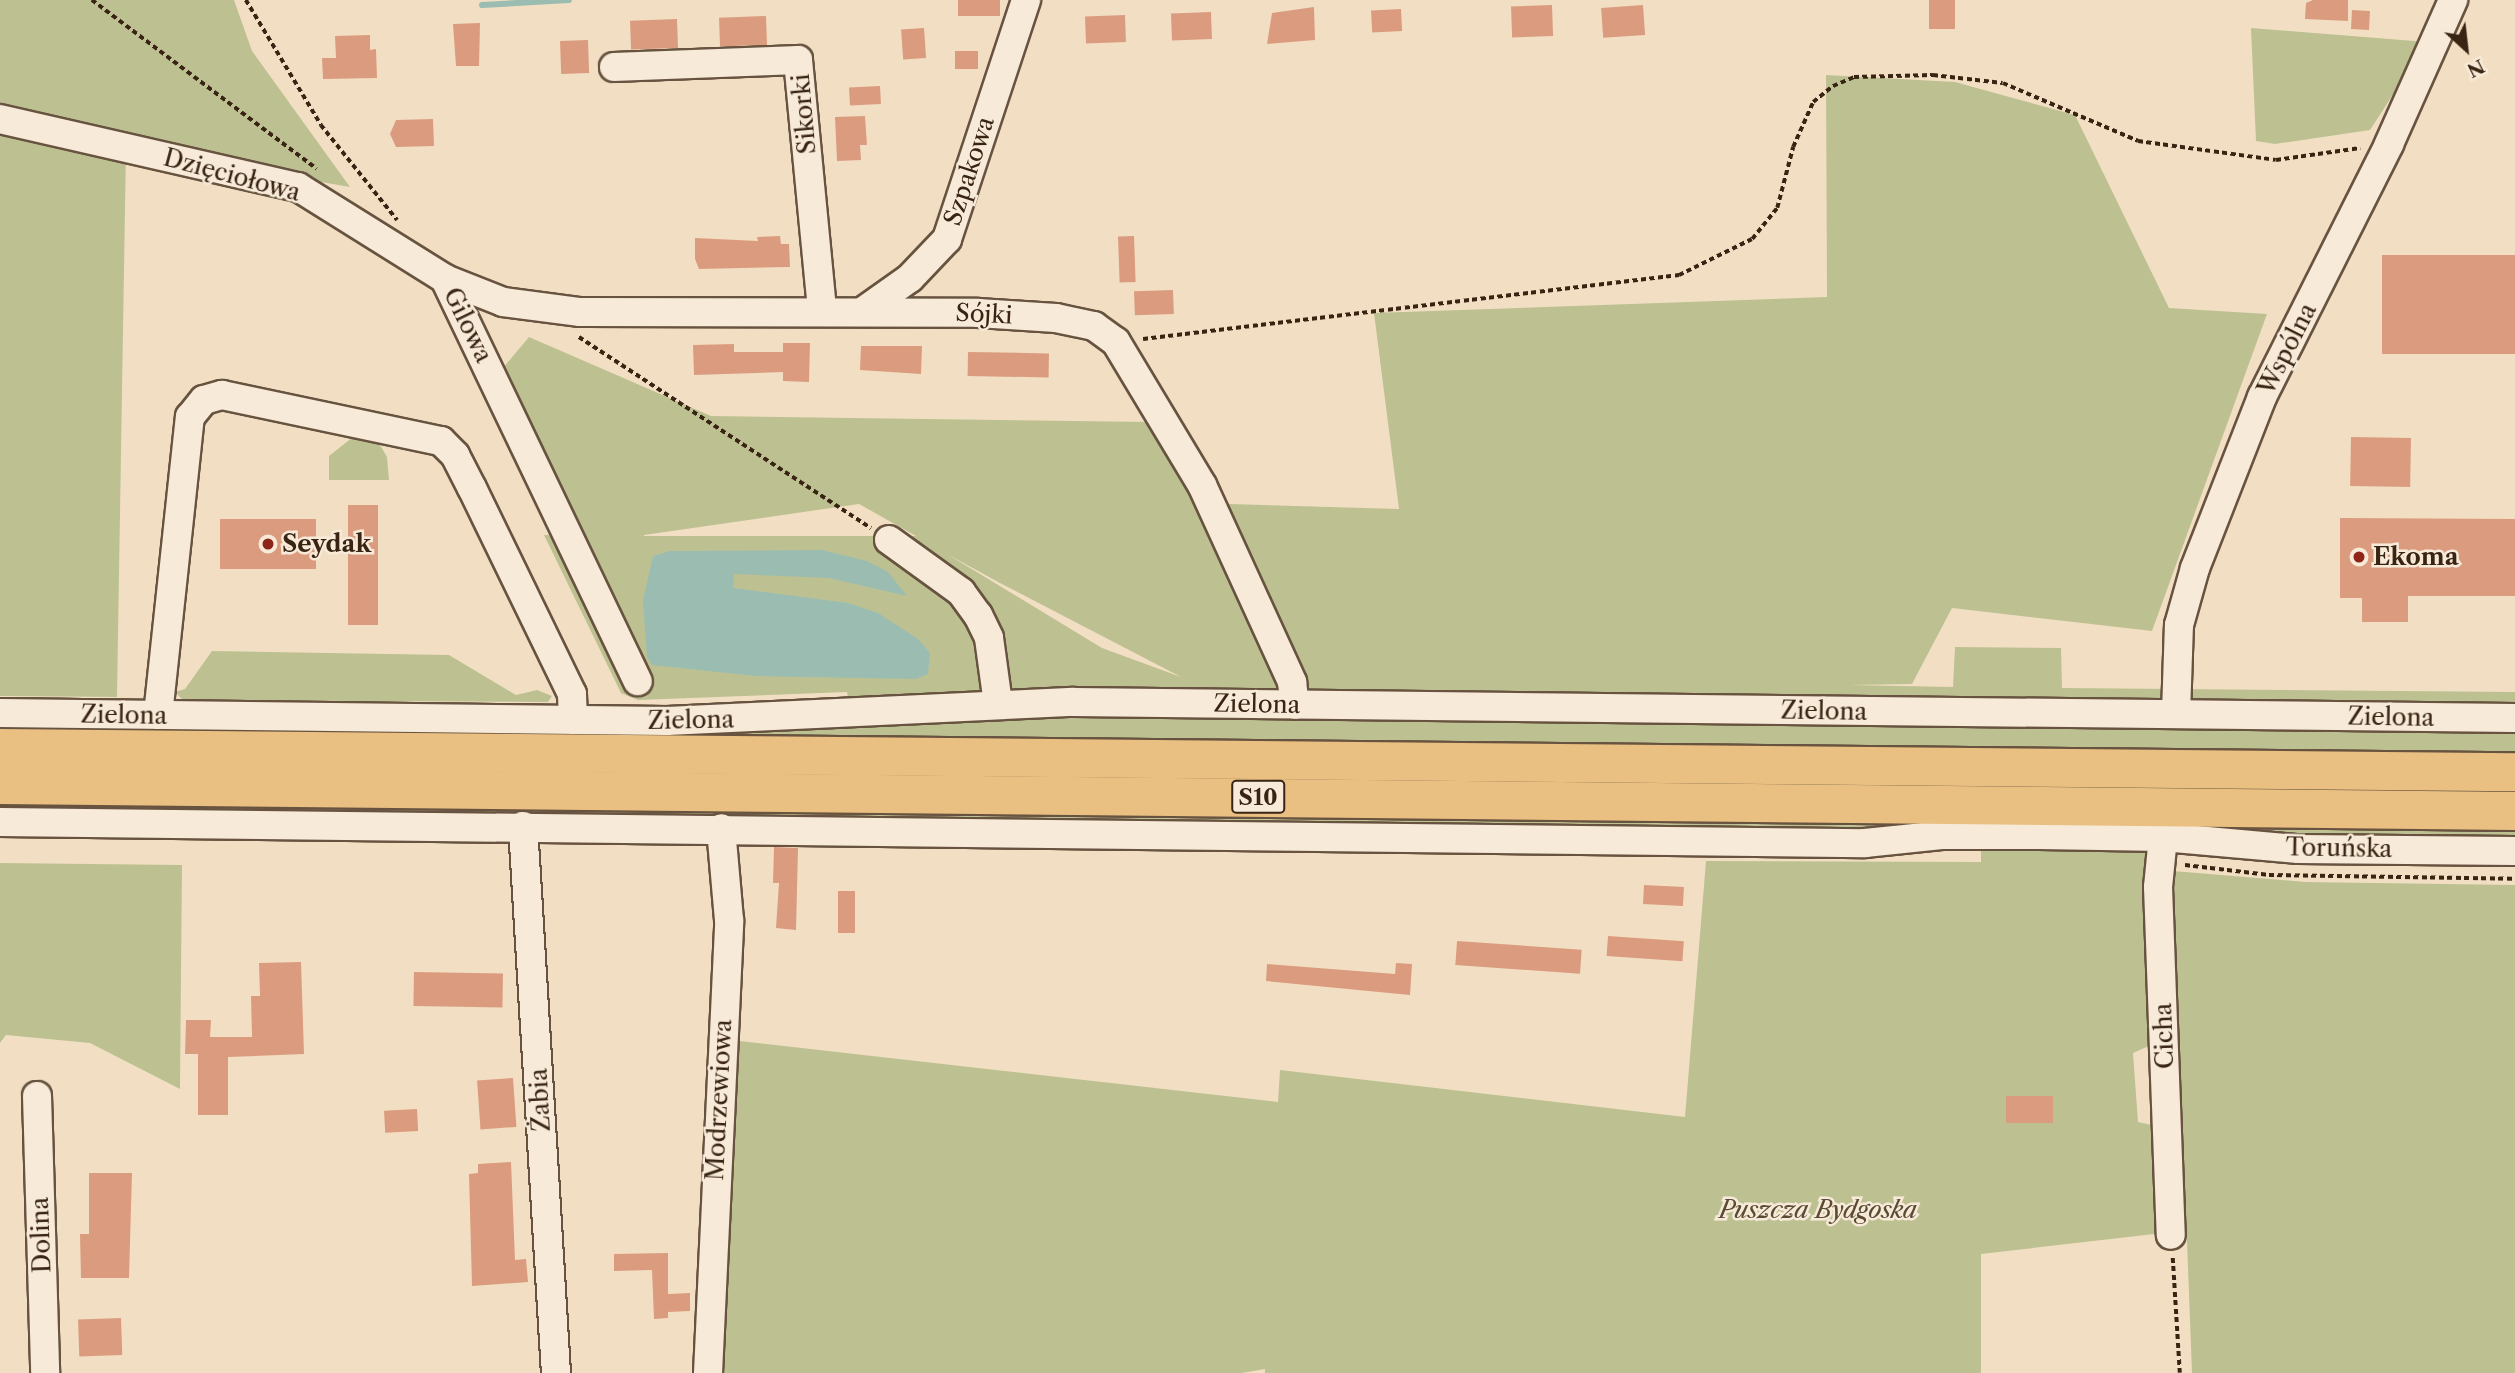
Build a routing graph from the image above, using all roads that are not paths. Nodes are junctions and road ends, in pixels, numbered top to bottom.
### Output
1 (1026, 0) edge
2 (2453, 0) edge
3 (614, 67) dead end
4 (0, 119) edge
5 (445, 279) junction
6 (865, 310) junction
7 (822, 311) junction
8 (889, 540) road end
9 (638, 681) dead end
10 (998, 704) junction
11 (1295, 705) junction
12 (0, 713) edge
13 (2176, 714) junction
14 (158, 715) junction
15 (2515, 718) edge
16 (573, 720) junction
17 (0, 748) edge
18 (2515, 772) edge
19 (0, 785) edge
20 (2515, 810) edge
21 (0, 822) edge
22 (523, 826) junction
23 (722, 828) junction
24 (2162, 837) junction
25 (2515, 851) edge
26 (37, 1096) dead end
27 (2171, 1234) road end
28 (45, 1373) edge
29 (556, 1373) edge
30 (708, 1373) edge

1 - 6 street, Szpakowa
2 - 13 street, Wspólna
3 - 7 street, Sikorki
4 - 5 street, Dzięciołowa
5 - 7 street, Sójki
5 - 9 street, Gilowa
6 - 7 street, Sójki
6 - 11 street, Sójki
8 - 10 street
10 - 11 street, Zielona
10 - 16 street, Zielona
11 - 13 street, Zielona
12 - 14 street, Zielona
13 - 15 street, Zielona
14 - 16 street, Zielona
14 - 16 street
17 - 18 highway, S10
19 - 20 highway, S10
21 - 22 street
22 - 23 street
22 - 29 street, Żabia
23 - 24 street
23 - 30 street, Modrzewiowa
24 - 25 street, Toruńska
24 - 27 street, Cicha
26 - 28 street, Dolina

